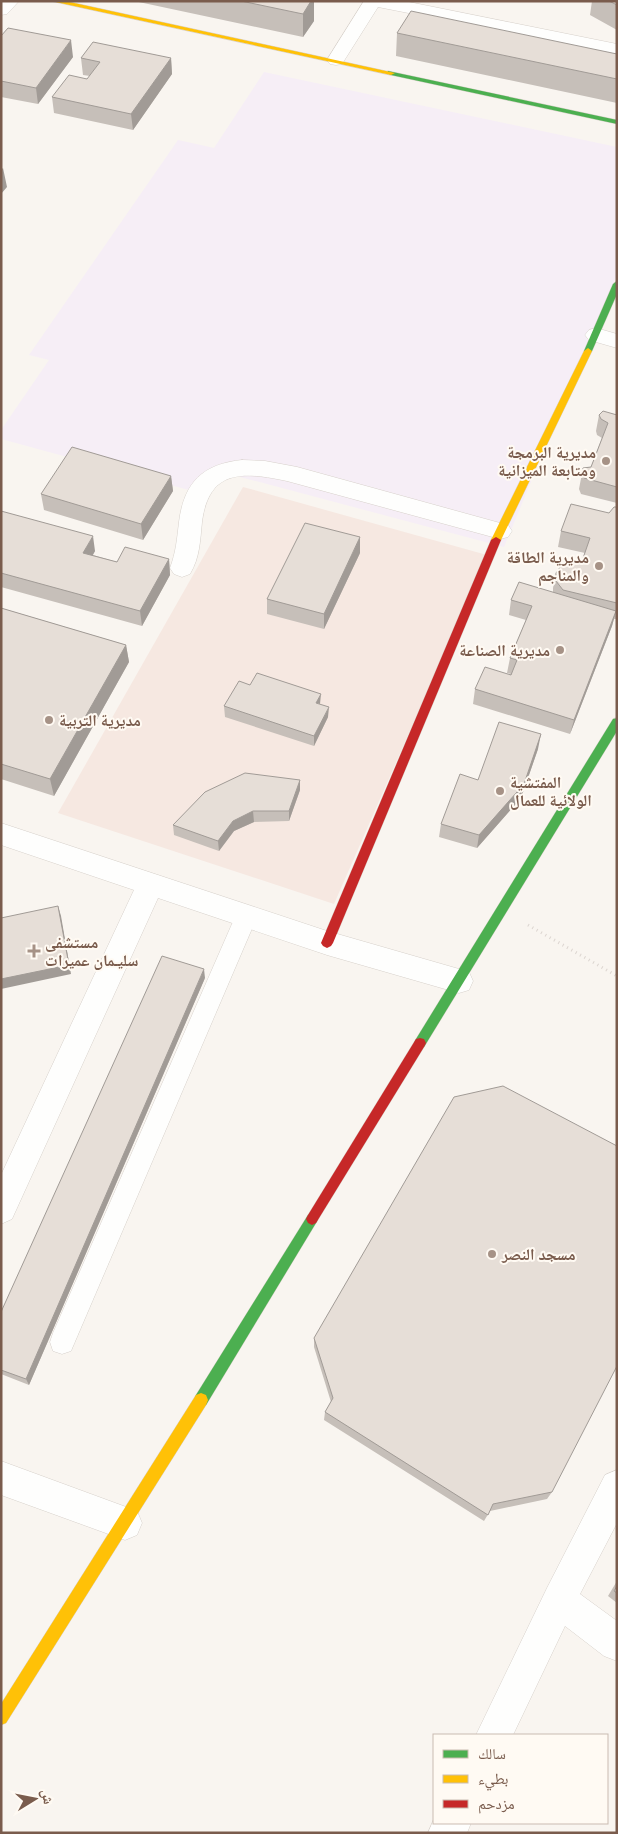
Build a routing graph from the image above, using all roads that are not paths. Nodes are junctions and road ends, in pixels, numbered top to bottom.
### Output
1 (10, 1) edge
2 (54, 1) edge
3 (375, 1) edge
4 (1, 10) edge
5 (617, 49) edge
6 (336, 60) junction
7 (617, 122) edge
8 (617, 284) edge
9 (596, 335) junction
10 (617, 341) edge
11 (500, 531) junction
12 (182, 568) dead end
13 (617, 722) edge
14 (1, 834) edge
15 (150, 885) junction
16 (246, 917) junction
17 (327, 943) junction
18 (459, 981) junction
19 (1, 1209) edge
20 (62, 1342) dead end
21 (1, 1478) edge
22 (617, 1487) edge
23 (125, 1523) junction
24 (559, 1600) junction
25 (617, 1642) edge
26 (1, 1718) edge
27 (494, 1734) edge

1 - 4 street
2 - 6 street
3 - 5 street
3 - 6 street
6 - 7 street
8 - 9 street
9 - 10 street
9 - 11 street
11 - 12 street
11 - 17 street
13 - 18 street
14 - 15 street
15 - 16 street
15 - 19 street
16 - 17 street
16 - 20 lane
17 - 18 street
18 - 23 street
21 - 23 street
22 - 24 street
23 - 26 street
24 - 25 street
24 - 27 street

